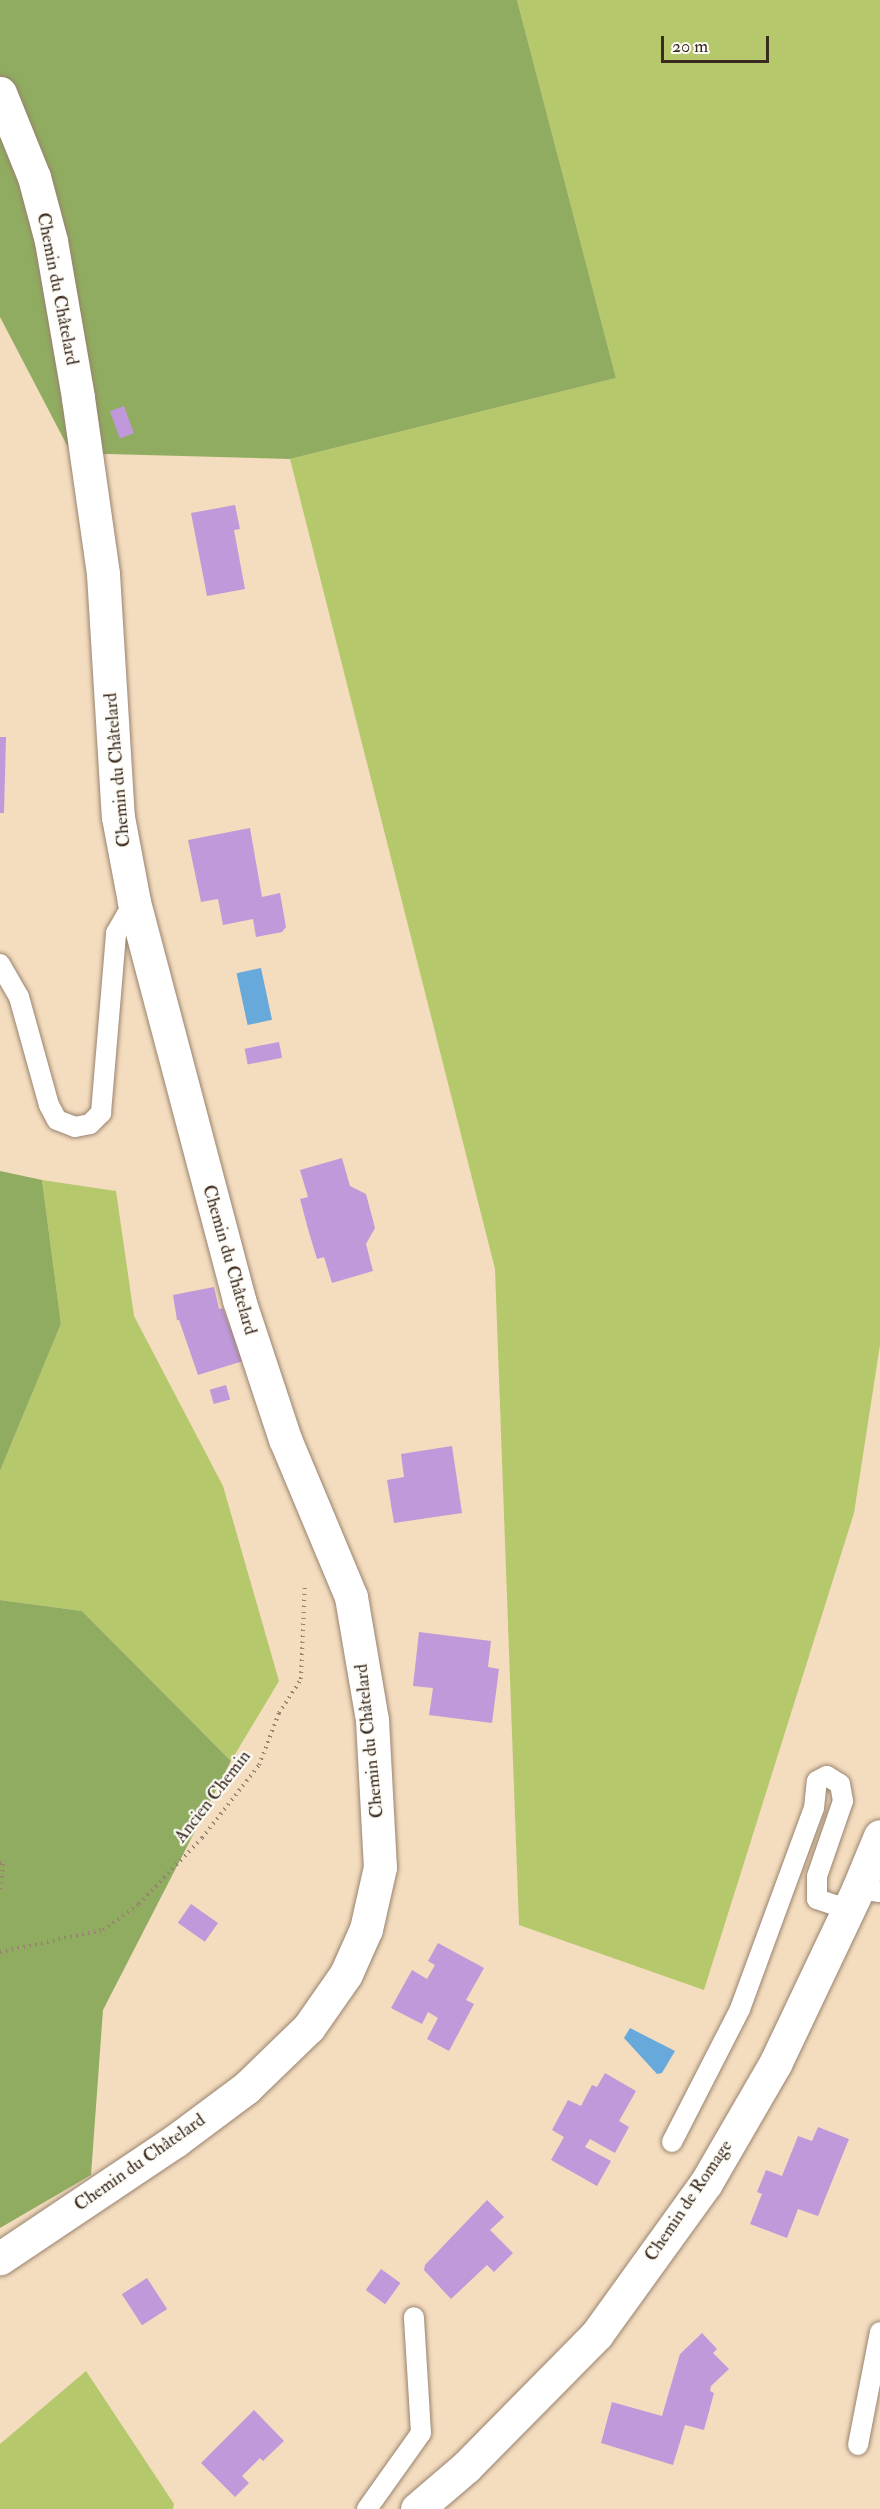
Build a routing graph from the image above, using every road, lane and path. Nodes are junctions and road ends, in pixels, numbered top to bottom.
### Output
1 (0, 93) edge
2 (134, 902) junction
3 (0, 964) edge
4 (305, 1577) dead end
5 (880, 1836) edge
6 (0, 1863) edge
7 (869, 1890) edge
8 (0, 1892) edge
9 (0, 1952) edge
10 (672, 2142) dead end
11 (0, 2258) edge
12 (414, 2317) dead end
13 (880, 2332) edge
14 (858, 2445) dead end
15 (367, 2509) edge
16 (417, 2509) edge

1 - 2 street, Chemin du Châtelard
2 - 3 lane
2 - 11 street, Chemin du Châtelard
4 - 9 path, Ancien Chemin
5 - 7 street, Chemin de Romage
6 - 8 path
7 - 10 lane
7 - 16 street, Chemin de Romage
12 - 15 lane
13 - 14 lane

